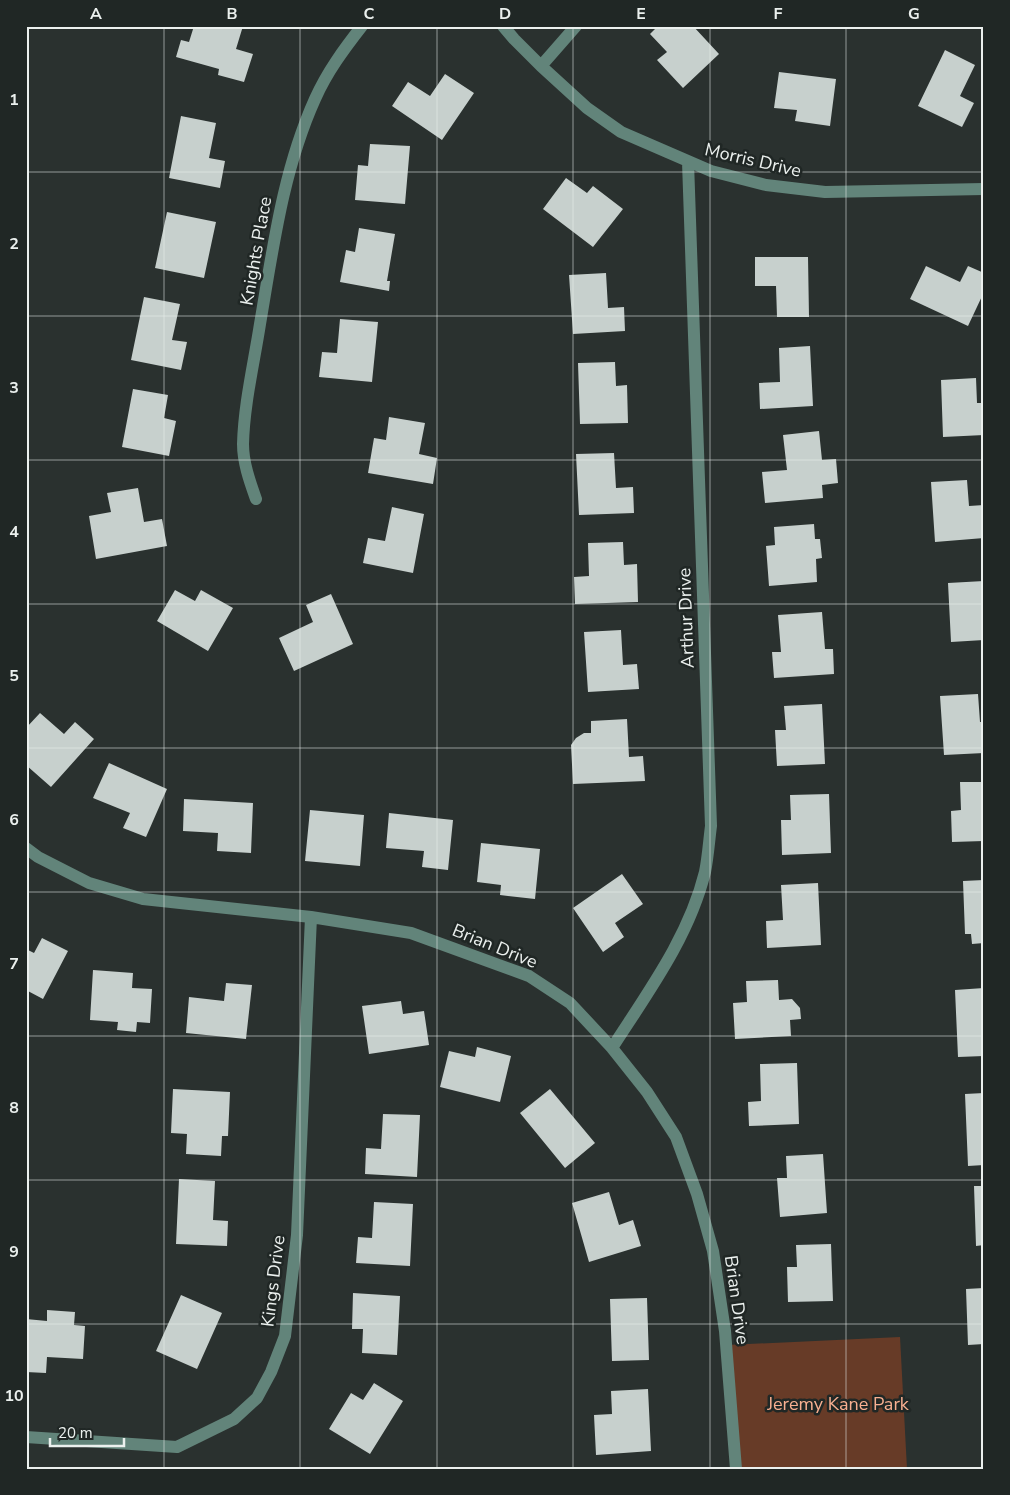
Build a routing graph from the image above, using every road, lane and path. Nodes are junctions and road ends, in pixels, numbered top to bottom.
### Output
1 (362, 26) edge
2 (503, 26) edge
3 (576, 26) edge
4 (541, 66) junction
5 (688, 162) junction
6 (984, 189) edge
7 (256, 499) dead end
8 (26, 848) edge
9 (311, 917) junction
10 (612, 1048) junction
11 (26, 1437) edge
12 (736, 1469) edge

1 - 7 street, Knights Place
2 - 4 street, Morris Drive
3 - 4 street
4 - 5 street, Morris Drive
5 - 6 street, Morris Drive
5 - 10 street, Arthur Drive
8 - 9 street, Brian Drive
9 - 10 street, Brian Drive
9 - 11 street, Kings Drive
10 - 12 street, Brian Drive

